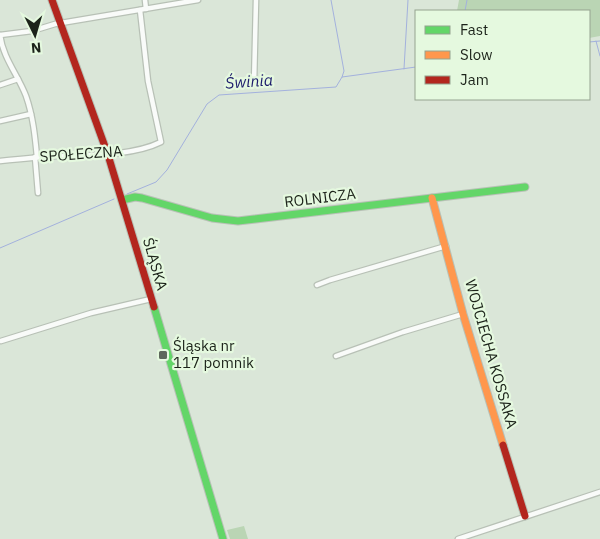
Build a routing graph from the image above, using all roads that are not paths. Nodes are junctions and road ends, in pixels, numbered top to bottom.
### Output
1 (52, 0) edge
2 (145, 0) edge
3 (198, 0) edge
4 (256, 0) edge
5 (146, 8) junction
6 (140, 10) junction
7 (61, 23) junction
8 (0, 35) edge
9 (18, 79) junction
10 (254, 84) dead end
11 (0, 85) edge
12 (30, 114) junction
13 (0, 121) edge
14 (108, 154) junction
15 (36, 157) junction
16 (0, 161) edge
17 (525, 187) dead end
18 (38, 193) dead end
19 (432, 198) junction
20 (122, 200) junction
21 (446, 246) junction
22 (317, 285) dead end
23 (151, 299) junction
24 (464, 314) junction
25 (1, 341) dead end
26 (336, 356) dead end
27 (600, 492) edge
28 (526, 516) junction
29 (223, 539) edge
30 (458, 539) edge

1 - 7 street, ŚLĄSKA
2 - 5 street
3 - 5 street
4 - 10 street
5 - 6 street
6 - 7 street
6 - 14 street, SPOŁECZNA
7 - 8 street
7 - 14 street, ŚLĄSKA
8 - 9 street
9 - 11 street
9 - 12 street
12 - 13 street
12 - 15 street
14 - 15 street, SPOŁECZNA
14 - 20 street, ŚLĄSKA
15 - 16 street, SPOŁECZNA
15 - 18 street
17 - 19 street, ROLNICZA
19 - 20 street, ROLNICZA
19 - 21 street, WOJCIECHA KOSSAKA
20 - 23 street, ŚLĄSKA
21 - 22 street
21 - 24 street, WOJCIECHA KOSSAKA
23 - 25 street
23 - 29 street, ŚLĄSKA
24 - 26 street
24 - 28 street, WOJCIECHA KOSSAKA
27 - 28 street
28 - 30 street

